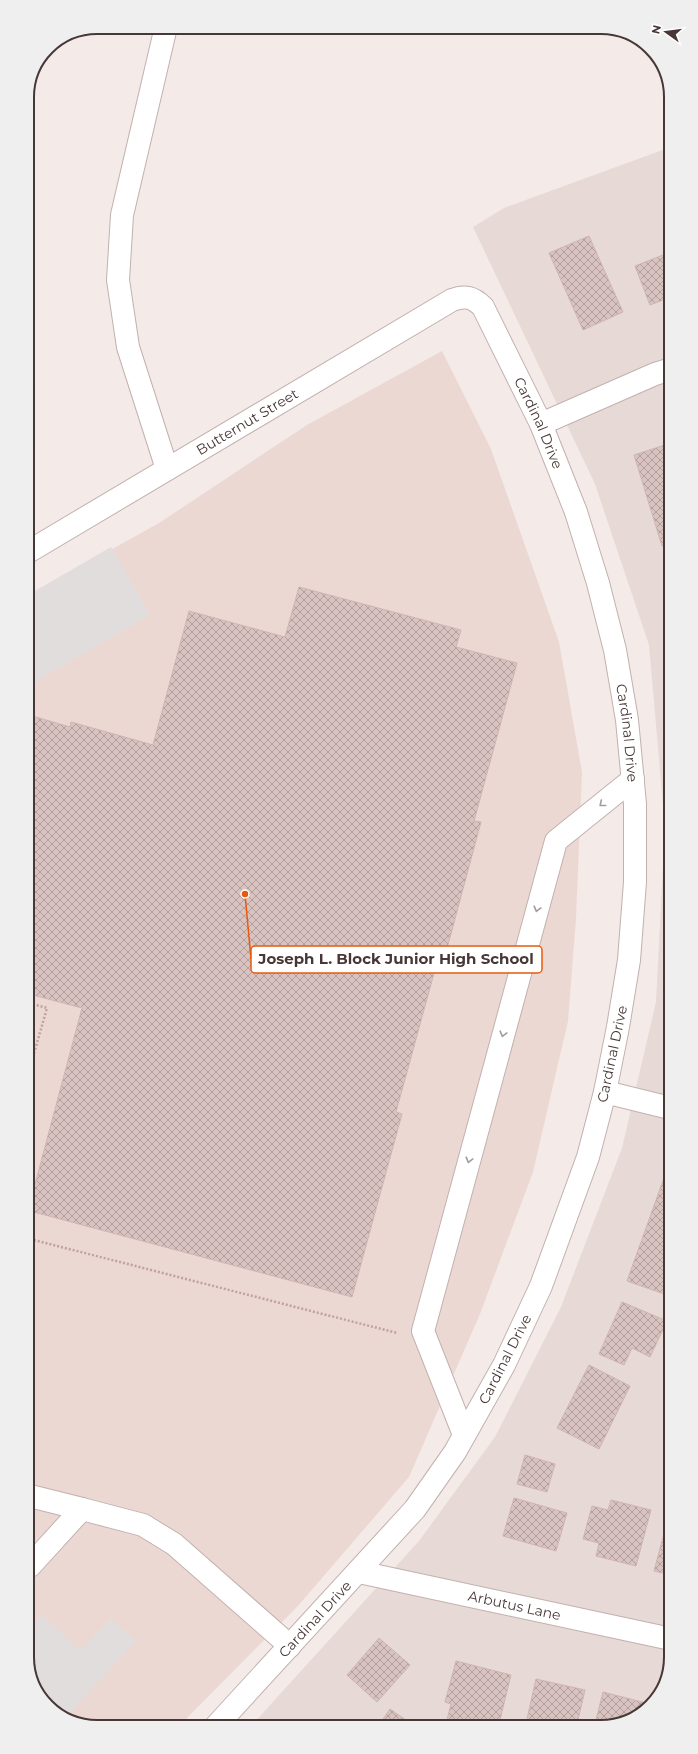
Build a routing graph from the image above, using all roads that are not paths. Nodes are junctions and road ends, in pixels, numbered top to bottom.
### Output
1 (164, 34) edge
2 (469, 297) joint
3 (664, 371) edge
4 (541, 424) junction
5 (168, 469) junction
6 (34, 548) edge
7 (633, 779) junction
8 (605, 1092) junction
9 (664, 1107) edge
10 (464, 1435) junction
11 (34, 1497) edge
12 (82, 1509) junction
13 (34, 1562) edge
14 (359, 1572) junction
15 (664, 1637) edge
16 (290, 1646) junction
17 (222, 1720) edge

1 - 5 street
2 - 4 street, Cardinal Drive
2 - 5 street, Butternut Street
3 - 4 street
4 - 7 street, Cardinal Drive
5 - 6 street, Butternut Street
7 - 8 street, Cardinal Drive
7 -> 10 street
8 - 9 street
8 - 10 street, Cardinal Drive
10 - 14 street, Cardinal Drive
11 - 12 street
12 - 13 street
12 - 16 street
14 - 15 street, Arbutus Lane
14 - 16 street, Cardinal Drive
16 - 17 street, Cardinal Drive

